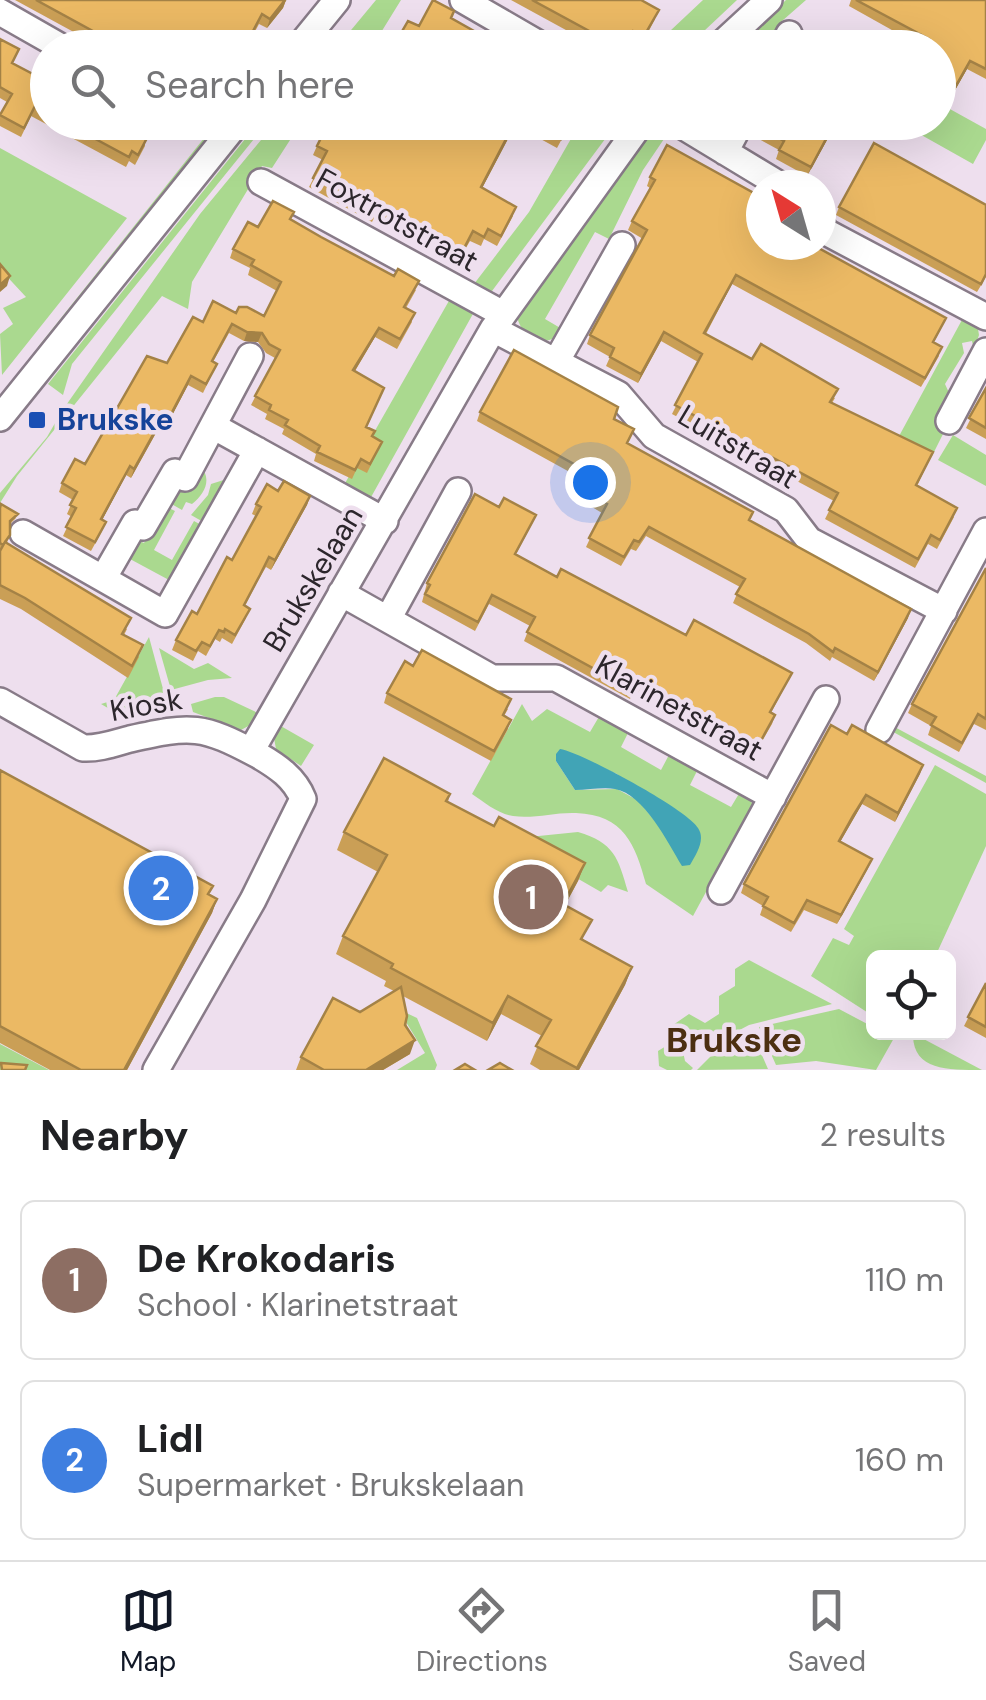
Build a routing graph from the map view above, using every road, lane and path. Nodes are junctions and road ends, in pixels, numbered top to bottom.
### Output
1 (336, 0) edge
2 (463, 0) edge
3 (769, 0) edge
4 (0, 12) edge
5 (32, 30) edge
6 (312, 30) edge
7 (515, 30) edge
8 (736, 30) edge
9 (224, 140) edge
10 (629, 140) edge
11 (705, 140) edge
12 (731, 140) edge
13 (725, 152) junction
14 (755, 170) edge
15 (261, 182) dead end
16 (836, 237) edge
17 (622, 245) dead end
18 (986, 317) edge
19 (498, 322) junction
20 (986, 352) edge
21 (250, 356) dead end
22 (556, 362) junction
23 (0, 418) edge
24 (949, 420) dead end
25 (213, 426) junction
26 (257, 450) junction
27 (458, 491) dead end
28 (386, 520) junction
29 (986, 532) edge
30 (23, 534) dead end
31 (104, 577) junction
32 (341, 593) junction
33 (944, 612) junction
34 (388, 620) junction
35 (826, 699) dead end
36 (0, 701) edge
37 (879, 730) dead end
38 (251, 751) junction
39 (773, 797) junction
40 (721, 892) dead end
41 (156, 1070) edge

1 - 6 street
2 - 7 street
3 - 8 street
4 - 5 street
9 - 23 street
10 - 19 street, Brukskelaan
11 - 13 street
12 - 13 street
13 - 14 street
15 - 19 street, Foxtrotstraat
16 - 18 street
17 - 22 street
19 - 22 street, Luitstraat
19 - 28 street, Brukskelaan
20 - 24 street
21 - 25 street
22 - 33 street, Luitstraat
25 - 26 street
25 - 31 street
26 - 28 street
26 - 31 street
27 - 34 street
28 - 32 street, Brukskelaan
29 - 33 street
30 - 31 street
32 - 34 street, Klarinetstraat
32 - 38 street, Brukskelaan
33 - 37 street
34 - 39 street, Klarinetstraat
35 - 39 street, Klarinetstraat
36 - 38 street, Kiosk
38 - 41 street
39 - 40 street, Klarinetstraat

